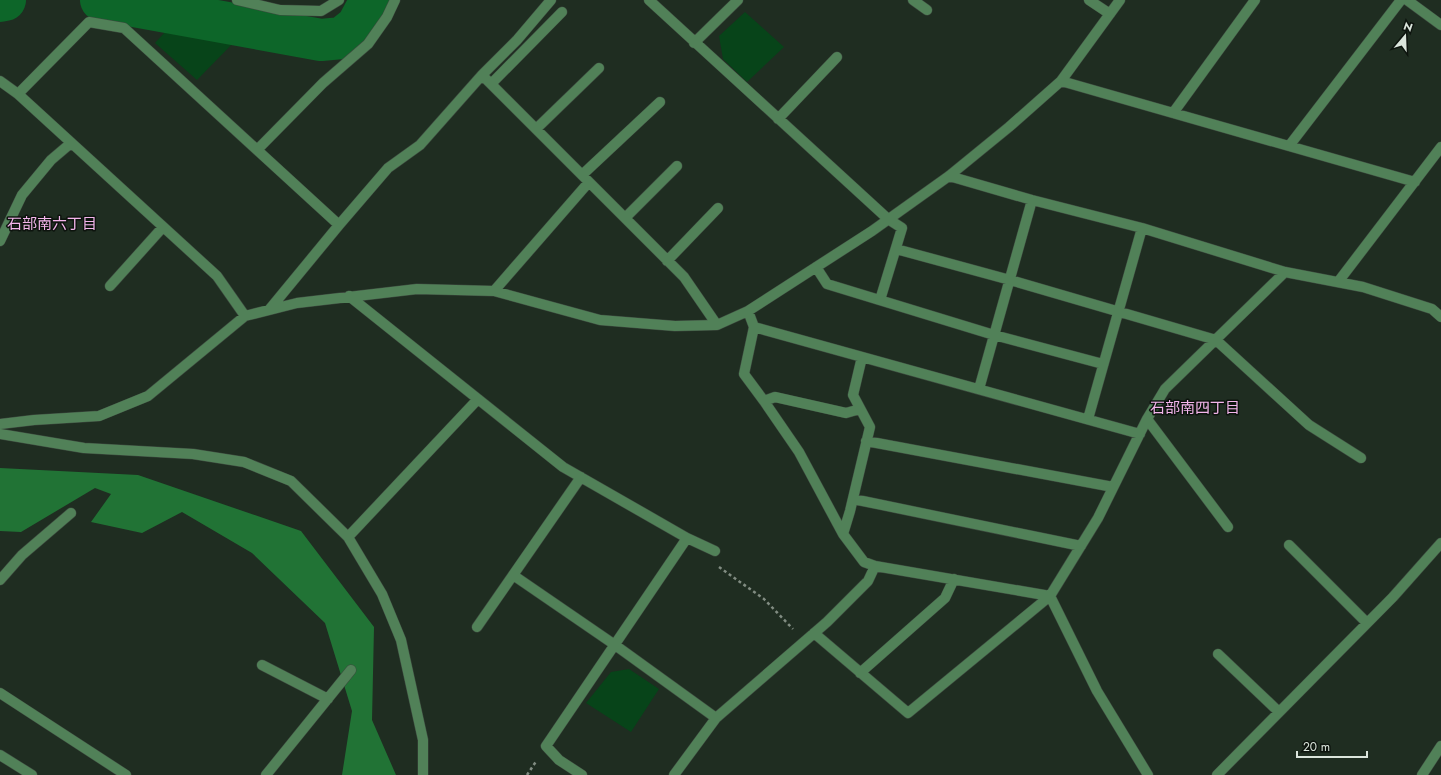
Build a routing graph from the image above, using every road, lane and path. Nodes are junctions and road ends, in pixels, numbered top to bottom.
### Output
1 (237, 0) edge
2 (339, 0) edge
3 (395, 0) edge
4 (551, 0) edge
5 (649, 0) edge
6 (738, 0) edge
7 (912, 0) edge
8 (1089, 0) edge
9 (1120, 0) edge
10 (1255, 0) edge
11 (1401, 0) edge
12 (1407, 0) edge
13 (927, 10) dead end
14 (562, 12) dead end
15 (1110, 14) junction
16 (1441, 25) edge
17 (694, 43) junction
18 (837, 57) dead end
19 (599, 68) dead end
20 (482, 75) junction
21 (0, 80) edge
22 (1061, 81) junction
23 (491, 84) junction
24 (18, 94) junction
25 (660, 102) dead end
26 (1173, 113) junction
27 (778, 119) junction
28 (536, 129) junction
29 (71, 143) junction
30 (1289, 146) junction
31 (1441, 147) edge
32 (257, 150) junction
33 (677, 166) dead end
34 (949, 176) junction
35 (586, 178) junction
36 (1415, 182) junction
37 (1032, 200) junction
38 (718, 208) dead end
39 (625, 218) junction
40 (888, 220) junction
41 (339, 225) junction
42 (164, 227) junction
43 (1142, 228) junction
44 (0, 241) edge
45 (896, 249) junction
46 (667, 261) junction
47 (816, 267) junction
48 (1284, 272) junction
49 (1010, 280) junction
50 (1338, 282) junction
51 (110, 286) dead end
52 (494, 291) junction
53 (349, 296) junction
54 (880, 300) junction
55 (269, 310) junction
56 (748, 311) junction
57 (1119, 311) junction
58 (245, 316) junction
59 (1441, 317) edge
60 (717, 325) junction
61 (754, 327) junction
62 (994, 335) junction
63 (1216, 340) junction
64 (862, 357) junction
65 (1103, 364) junction
66 (979, 390) junction
67 (478, 399) junction
68 (764, 401) junction
69 (860, 409) junction
70 (1088, 419) junction
71 (1147, 419) junction
72 (0, 424) edge
73 (0, 434) edge
74 (1140, 434) junction
75 (866, 441) junction
76 (1361, 458) dead end
77 (581, 477) junction
78 (1113, 487) junction
79 (853, 499) junction
80 (71, 513) dead end
81 (1228, 527) dead end
82 (843, 534) junction
83 (348, 537) junction
84 (687, 538) junction
85 (1441, 543) edge
86 (1289, 545) dead end
87 (1081, 546) junction
88 (715, 551) dead end
89 (714, 563) dead end
90 (875, 566) junction
91 (513, 575) junction
92 (954, 579) junction
93 (0, 580) edge
94 (1050, 596) junction
95 (1367, 623) junction
96 (477, 627) dead end
97 (814, 633) junction
98 (804, 641) junction
99 (615, 645) junction
100 (1218, 654) dead end
101 (262, 665) dead end
102 (351, 670) dead end
103 (860, 673) junction
104 (0, 693) edge
105 (328, 699) junction
106 (1279, 712) junction
107 (716, 718) junction
108 (1441, 746) edge
109 (0, 755) edge
110 (32, 775) edge
111 (125, 775) edge
112 (266, 775) edge
113 (423, 775) edge
114 (582, 775) edge
115 (674, 775) edge
116 (1148, 775) edge
117 (1217, 775) edge
118 (1422, 775) edge

1 - 2 street
3 - 32 street
4 - 20 street
5 - 17 street
6 - 17 street
7 - 13 street
8 - 15 street
9 - 15 street
10 - 26 street
11 - 30 street
12 - 16 street
14 - 23 street
15 - 22 street
17 - 27 street
18 - 27 street
19 - 28 street
20 - 23 street
20 - 41 street
21 - 24 street
22 - 26 street
22 - 34 street
23 - 28 street
24 - 29 street
24 - 32 street
25 - 35 street
26 - 30 street
27 - 40 street
28 - 35 street
29 - 42 street
29 - 44 street
30 - 36 street
31 - 36 street
32 - 41 street
33 - 39 street
34 - 37 street
34 - 40 street
35 - 39 street
35 - 52 street
36 - 50 street
37 - 43 street
37 - 49 street
38 - 46 street
39 - 46 street
40 - 45 street
40 - 47 street
41 - 55 street
42 - 51 street
42 - 58 street
43 - 48 street
43 - 57 street
45 - 49 street
45 - 54 street
46 - 60 street
47 - 54 street
47 - 56 street
48 - 50 street
48 - 63 street
49 - 57 street
49 - 62 street
50 - 59 street
52 - 53 street
52 - 60 street
53 - 55 street
53 - 67 street
54 - 62 street
55 - 58 street
56 - 60 street
56 - 61 street
57 - 63 street
57 - 65 street
58 - 72 street
61 - 64 street
61 - 68 street
62 - 65 street
62 - 66 street
63 - 71 street
63 - 76 street
64 - 66 street
64 - 69 street
65 - 70 street
66 - 70 street
67 - 77 street
67 - 83 street
68 - 69 street
68 - 82 street
69 - 75 street
70 - 74 street
71 - 74 street
71 - 81 street
73 - 83 street
74 - 78 street
75 - 78 street
75 - 79 street
77 - 84 street
77 - 91 street
78 - 87 street
79 - 82 street
79 - 87 street
80 - 93 street
82 - 90 street
83 - 113 street
84 - 88 street
84 - 99 street
85 - 95 street
86 - 95 street
87 - 94 street
89 - 98 path
90 - 92 street
90 - 97 street
91 - 96 street
91 - 99 street
92 - 94 street
92 - 103 street
94 - 103 street
94 - 116 street
95 - 106 street
97 - 98 street
97 - 103 street
98 - 107 street
99 - 107 street
99 - 114 street
100 - 106 street
101 - 105 street
102 - 105 street
104 - 111 street
105 - 112 street
106 - 117 street
107 - 115 street
108 - 118 street
109 - 110 street

